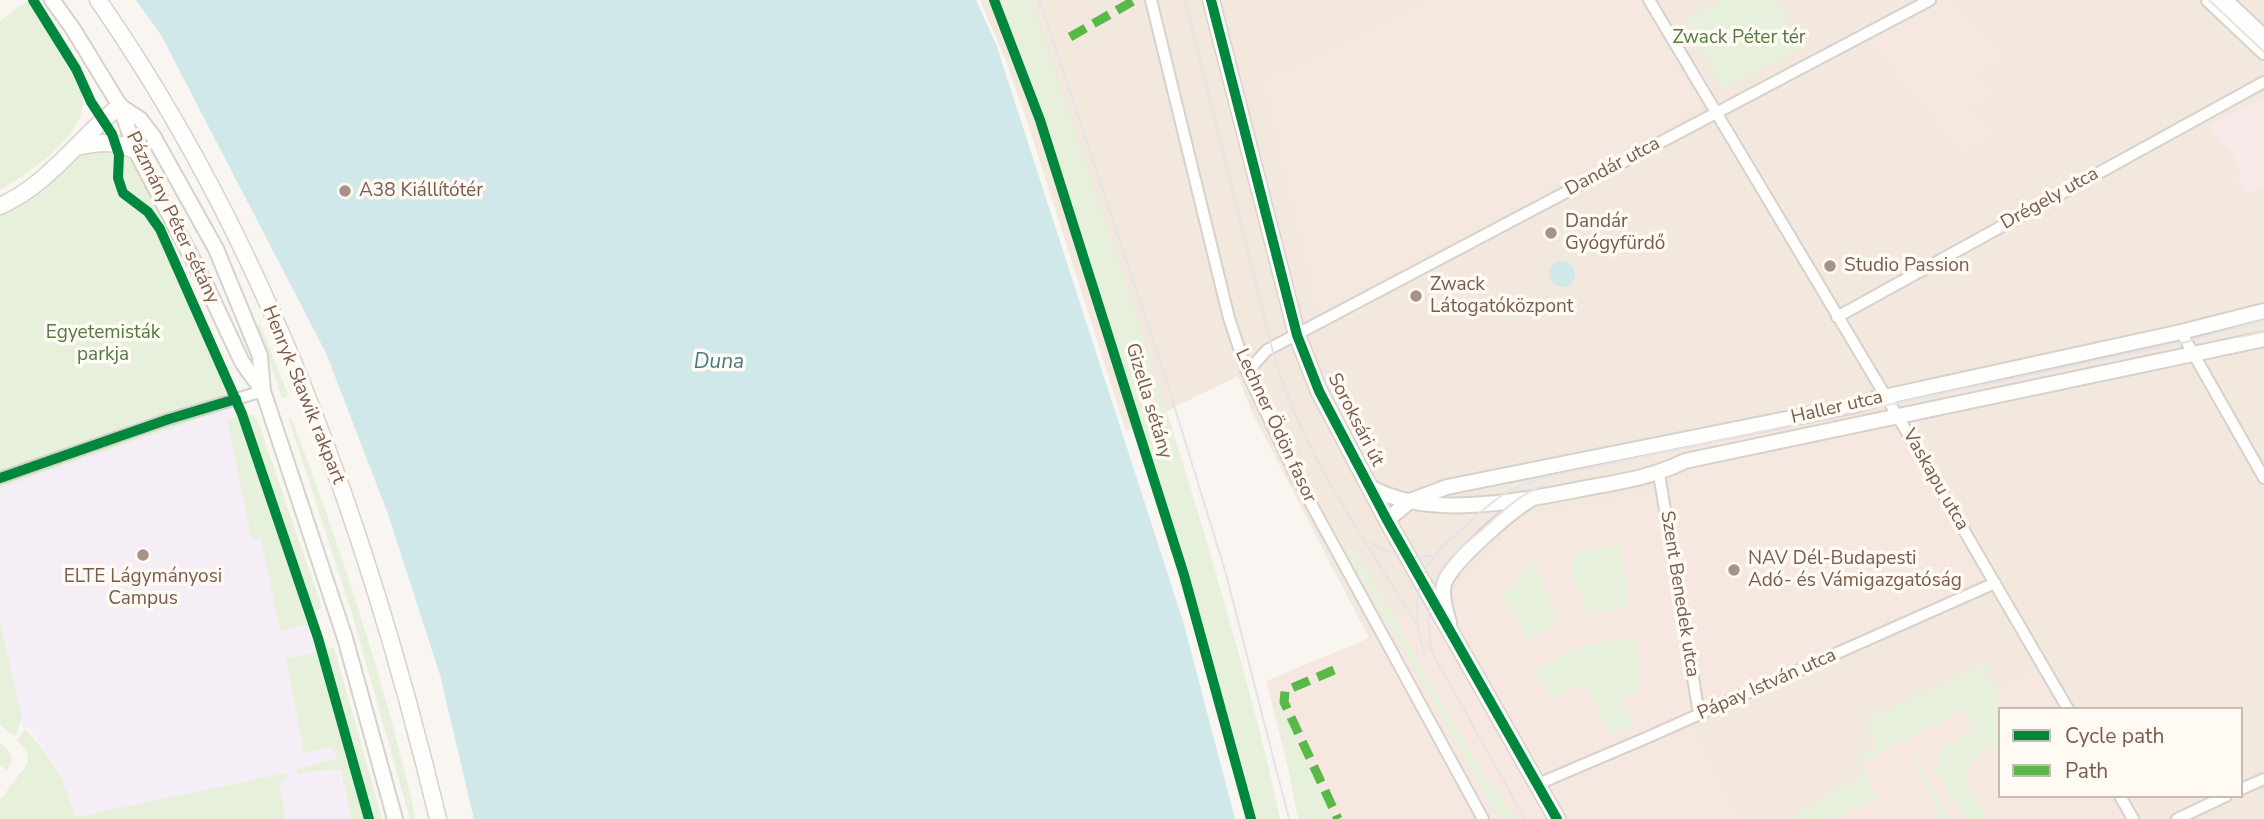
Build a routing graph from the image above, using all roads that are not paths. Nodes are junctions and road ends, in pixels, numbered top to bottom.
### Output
1 (51, 0) edge
2 (98, 0) edge
3 (1152, 0) edge
4 (1211, 0) edge
5 (1649, 0) edge
6 (1930, 0) edge
7 (2209, 0) edge
8 (2225, 0) edge
9 (2264, 37) edge
10 (2264, 52) edge
11 (2264, 82) edge
12 (120, 106) junction
13 (1715, 113) junction
14 (76, 147) junction
15 (136, 151) junction
16 (0, 206) edge
17 (2264, 311) edge
18 (1837, 317) junction
19 (2181, 332) junction
20 (1297, 335) junction
21 (2264, 339) edge
22 (2193, 354) junction
23 (1247, 372) junction
24 (263, 391) junction
25 (1884, 397) junction
26 (1898, 417) junction
27 (1659, 474) junction
28 (0, 478) edge
29 (2264, 478) edge
30 (1370, 487) junction
31 (1533, 498) junction
32 (1410, 501) junction
33 (1387, 520) junction
34 (1995, 583) junction
35 (1452, 634) junction
36 (2067, 707) edge
37 (1699, 715) junction
38 (2264, 779) edge
39 (1538, 783) junction
40 (2243, 788) edge
41 (2120, 798) edge
42 (2222, 798) edge
43 (395, 819) edge
44 (438, 819) edge
45 (1483, 819) edge
46 (1557, 819) edge
47 (2133, 819) edge
48 (2177, 819) edge

1 - 12 street
2 - 44 main road, Henryk Sławik rakpart
3 - 23 street, Lechner Ödön fasor
4 - 20 main road, Soroksári út
5 - 13 street, Vaskapu utca
6 - 13 street, Dandár utca
7 - 10 street
8 - 9 street
11 - 18 street, Drégely utca
12 - 14 main road
12 - 15 street, Pázmány Péter sétány
12 - 24 street, Pázmány Péter sétány
13 - 18 street, Vaskapu utca
13 - 20 street, Dandár utca
14 - 15 main road
14 - 16 main road
15 - 24 street, Pázmány Péter sétány
17 - 19 street, Haller utca
18 - 25 street, Vaskapu utca
19 - 22 street
19 - 25 street, Haller utca
20 - 23 street, Dandár utca
20 - 30 main road, Soroksári út
21 - 22 street, Haller utca
22 - 26 street, Haller utca
22 - 29 street
23 - 45 street, Lechner Ödön fasor
24 - 28 street
24 - 43 street, Pázmány Péter sétány
25 - 26 street, Vaskapu utca
25 - 32 street, Haller utca
26 - 27 street, Haller utca
26 - 34 street, Vaskapu utca
27 - 31 street, Haller utca
27 - 37 street, Szent Benedek utca
30 - 32 street, Haller utca
30 - 33 main road, Soroksári út
31 - 32 street, Haller utca
31 - 35 street, Haller utca
32 - 33 street, Haller utca
33 - 35 main road, Soroksári út
34 - 36 street, Vaskapu utca
34 - 37 street, Pápay István utca
35 - 39 main road, Soroksári út
37 - 39 street, Pápay István utca
38 - 40 street
39 - 46 main road, Soroksári út
41 - 47 street
42 - 48 street

